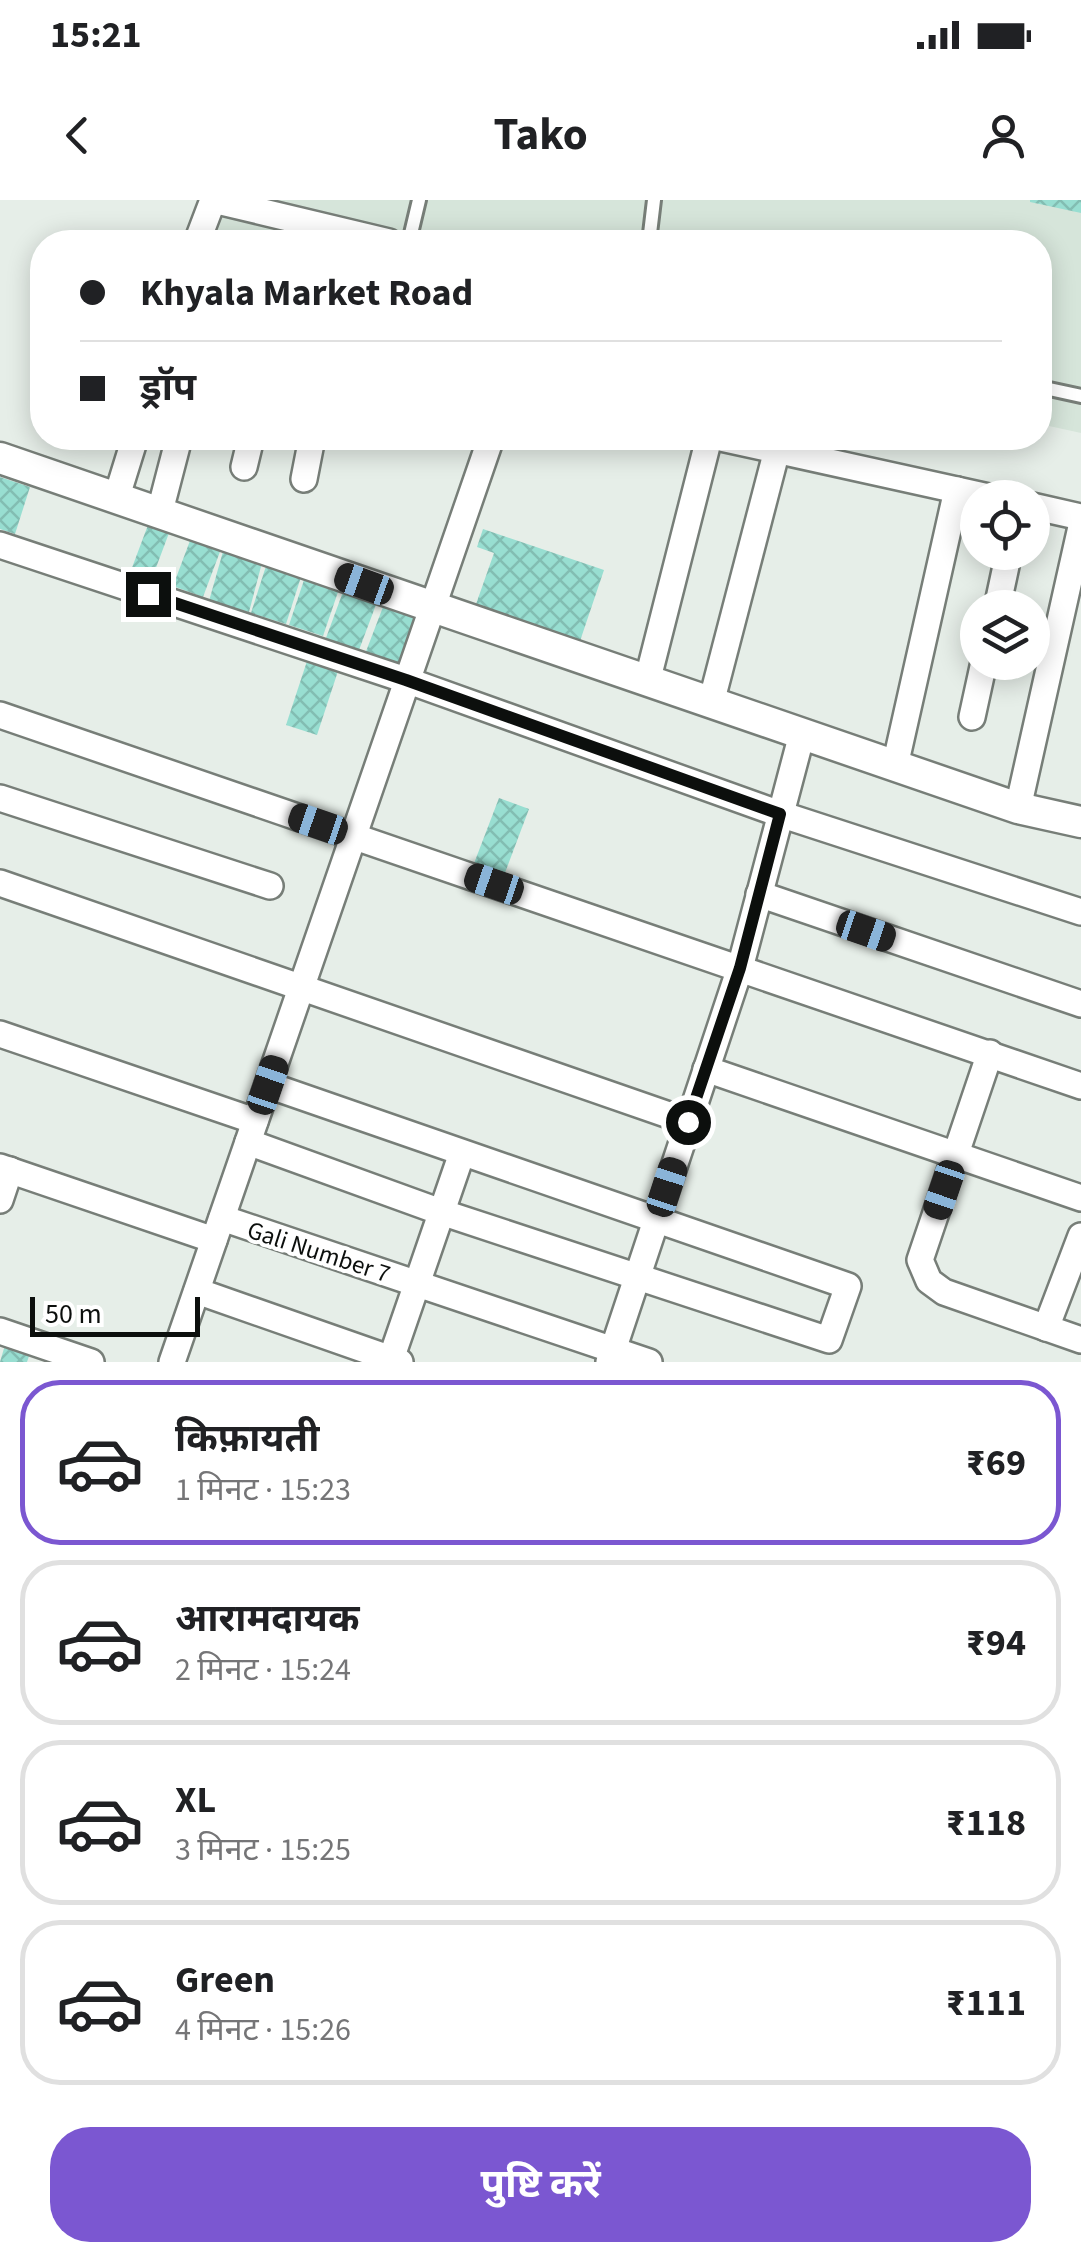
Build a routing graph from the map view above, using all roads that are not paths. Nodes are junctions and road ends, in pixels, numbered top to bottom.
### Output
1 (213, 200) edge
2 (419, 200) edge
3 (654, 200) edge
4 (202, 230) edge
5 (339, 230) edge
6 (411, 230) edge
7 (650, 230) edge
8 (1052, 390) edge
9 (1081, 396) edge
10 (130, 450) edge
11 (177, 450) edge
12 (248, 450) edge
13 (310, 450) edge
14 (488, 450) edge
15 (706, 450) edge
16 (778, 450) joint
17 (0, 458) edge
18 (244, 467) dead end
19 (304, 480) dead end
20 (957, 490) junction
21 (960, 491) edge
22 (117, 496) junction
23 (160, 510) junction
24 (1050, 510) edge
25 (1081, 517) edge
26 (1081, 527) edge
27 (0, 545) edge
28 (432, 608) junction
29 (406, 680) junction
30 (980, 680) edge
31 (647, 682) junction
32 (711, 704) junction
33 (0, 715) edge
34 (972, 717) dead end
35 (802, 734) junction
36 (896, 766) junction
37 (0, 798) edge
38 (1018, 808) junction
39 (780, 814) junction
40 (1081, 822) edge
41 (354, 836) junction
42 (0, 883) edge
43 (270, 886) dead end
44 (760, 894) junction
45 (1081, 912) edge
46 (740, 968) junction
47 (302, 986) junction
48 (1081, 1004) edge
49 (0, 1034) edge
50 (990, 1054) junction
51 (706, 1069) junction
52 (268, 1085) junction
53 (1081, 1086) edge
54 (688, 1122) junction
55 (252, 1132) junction
56 (462, 1153) junction
57 (957, 1155) junction
58 (5, 1169) edge
59 (1081, 1198) edge
60 (0, 1200) edge
61 (441, 1212) junction
62 (656, 1220) junction
63 (218, 1229) junction
64 (1081, 1236) edge
65 (638, 1276) junction
66 (416, 1283) junction
67 (197, 1291) junction
68 (1046, 1328) junction
69 (0, 1331) edge
70 (1081, 1340) edge
71 (611, 1356) edge
72 (393, 1361) edge
73 (91, 1362) edge
74 (172, 1362) edge
75 (649, 1362) edge

1 - 4 street
1 - 5 street
2 - 6 lane
3 - 7 lane
8 - 9 lane
10 - 22 street
11 - 23 street
12 - 18 street
13 - 19 street
14 - 28 street
15 - 31 street
16 - 20 street
16 - 32 street
17 - 22 street
20 - 21 street
20 - 36 street
22 - 23 street
23 - 28 street
24 - 25 street
26 - 38 street
27 - 29 street
28 - 29 street
28 - 31 street
29 - 39 street
29 - 41 street
30 - 34 street
31 - 32 street
32 - 35 street
33 - 41 street
35 - 36 street
35 - 39 street
36 - 38 street
37 - 43 street
38 - 40 street
39 - 44 street
39 - 45 street
41 - 46 street
41 - 47 street
42 - 47 street
44 - 46 street
44 - 48 street
46 - 50 street
46 - 51 street
47 - 52 street
47 - 54 street
49 - 55 street
50 - 53 street
50 - 57 street
51 - 54 street
51 - 57 street
52 - 55 street
52 - 56 street
54 - 62 street
55 - 61 street
55 - 63 street
56 - 61 street
56 - 62 street
57 - 59 street
57 - 68 street
58 - 60 street
58 - 63 street, Gali Number 7
61 - 65 street
61 - 66 street
62 - 65 street
62 - 65 street
63 - 66 street, Gali Number 7
63 - 67 street
64 - 68 street
65 - 71 street
66 - 71 street, Gali Number 7
66 - 72 street
67 - 72 street
67 - 74 street
68 - 70 street
69 - 73 street
71 - 75 street, Gali Number 7

